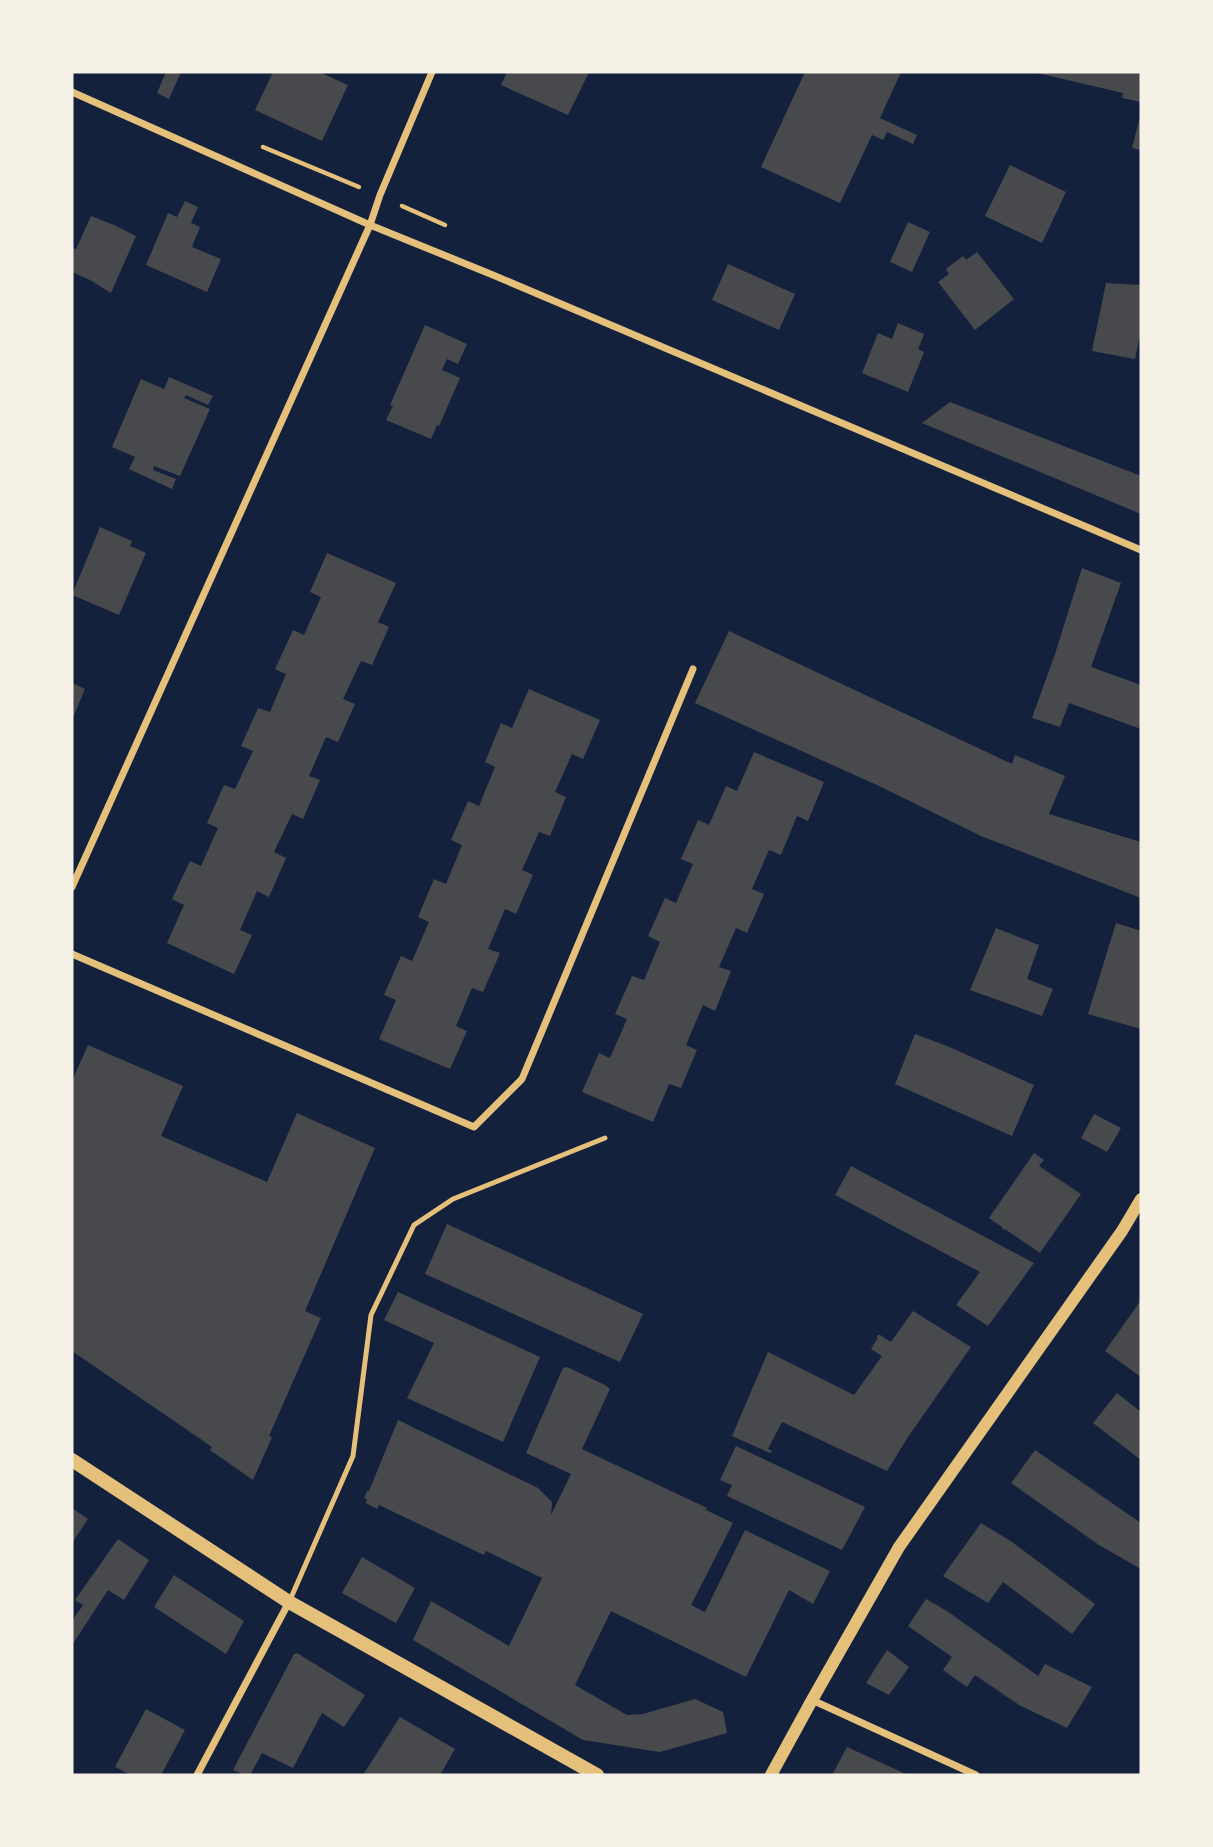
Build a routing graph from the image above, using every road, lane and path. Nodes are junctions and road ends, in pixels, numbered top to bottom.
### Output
1 (432, 72) edge
2 (72, 92) edge
3 (370, 225) junction
4 (1141, 550) edge
5 (692, 669) dead end
6 (72, 887) edge
7 (72, 954) edge
8 (604, 1138) dead end
9 (1141, 1199) edge
10 (72, 1460) edge
11 (289, 1602) junction
12 (812, 1700) junction
13 (197, 1775) edge
14 (597, 1775) edge
15 (771, 1775) edge
16 (976, 1775) edge

1 - 3 street
2 - 3 street
3 - 4 street
3 - 6 street
5 - 7 street
8 - 11 lane
9 - 12 street
10 - 11 main road
11 - 13 street
11 - 14 main road
12 - 15 street
12 - 16 street

